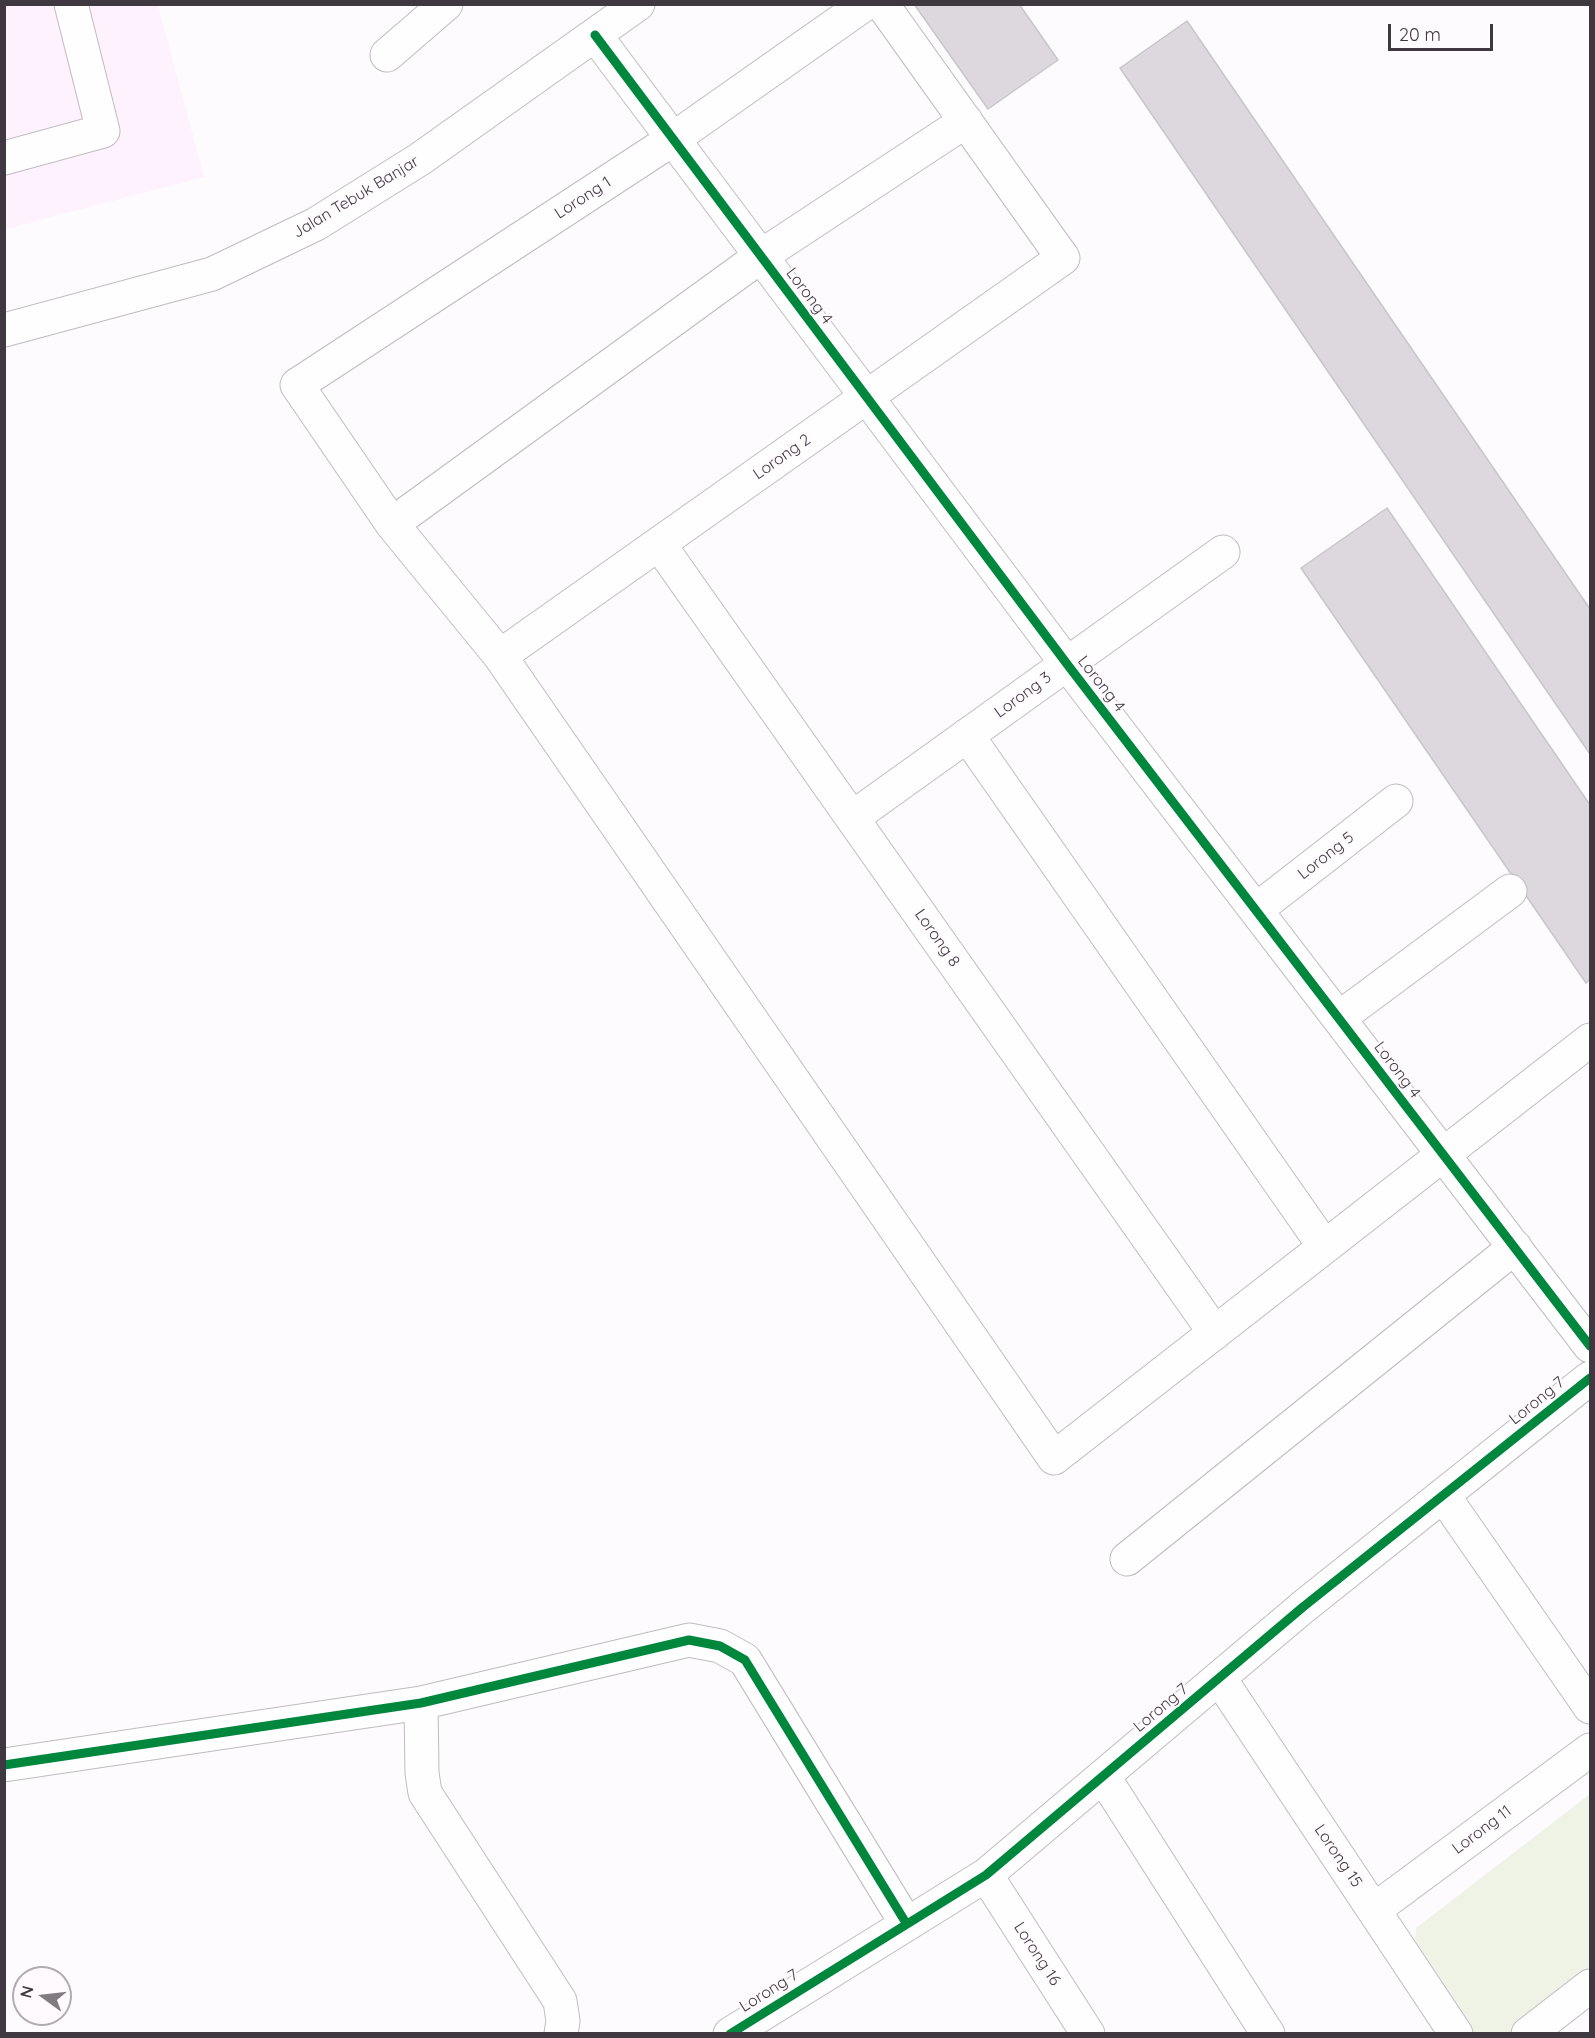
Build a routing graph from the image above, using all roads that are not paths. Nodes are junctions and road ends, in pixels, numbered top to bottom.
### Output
1 (70, 4) edge
2 (446, 4) edge
3 (638, 4) edge
4 (865, 4) edge
5 (882, 4) edge
6 (595, 35) junction
7 (387, 55) dead end
8 (966, 121) junction
9 (673, 139) junction
10 (4, 158) edge
11 (761, 256) junction
12 (4, 330) edge
13 (866, 397) junction
14 (392, 524) junction
15 (659, 544) junction
16 (1224, 552) dead end
17 (500, 656) junction
18 (1067, 664) junction
19 (967, 735) junction
20 (1396, 801) dead end
21 (852, 818) junction
22 (1510, 891) dead end
23 (1256, 910) junction
24 (1339, 1018) junction
25 (1590, 1040) edge
26 (1443, 1155) junction
27 (1324, 1246) junction
28 (1515, 1247) junction
29 (1215, 1333) junction
30 (1590, 1346) edge
31 (1590, 1378) edge
32 (1443, 1495) junction
33 (1127, 1559) dead end
34 (1220, 1679) junction
35 (421, 1703) junction
36 (1590, 1707) edge
37 (1590, 1750) edge
38 (4, 1765) edge
39 (1103, 1776) junction
40 (986, 1875) junction
41 (1374, 1910) junction
42 (906, 1923) junction
43 (1590, 1986) edge
44 (561, 2034) edge
45 (730, 2034) edge
46 (1088, 2034) edge
47 (1268, 2034) edge
48 (1456, 2034) edge
49 (1527, 2034) edge

1 - 10 street
2 - 7 street
3 - 6 street, Jalan Tebuk Banjar
4 - 9 street, Lorong 1
5 - 8 street
6 - 9 street, Lorong 4
6 - 12 street, Jalan Tebuk Banjar
8 - 11 street
8 - 13 street, Lorong 2
9 - 11 street, Lorong 4
9 - 14 street, Lorong 1
11 - 13 street, Lorong 4
11 - 14 street
13 - 15 street, Lorong 2
13 - 18 street, Lorong 4
14 - 17 street
15 - 17 street, Lorong 2
15 - 21 street, Lorong 8
16 - 18 street, Lorong 3
17 - 29 street
18 - 19 street, Lorong 3
18 - 23 street, Lorong 4
19 - 21 street, Lorong 3
19 - 27 street
20 - 23 street, Lorong 5
21 - 29 street, Lorong 8
22 - 24 street
23 - 24 street, Lorong 4
24 - 26 street, Lorong 4
25 - 26 street
26 - 27 street
26 - 28 street, Lorong 4
27 - 29 street
28 - 30 street, Lorong 4
28 - 33 street
31 - 32 street, Lorong 7
32 - 34 street, Lorong 7
32 - 36 street
34 - 39 street, Lorong 7
34 - 41 street, Lorong 15
35 - 38 street
35 - 42 street
35 - 44 street
37 - 41 street, Lorong 11
39 - 40 street, Lorong 7
39 - 47 street
40 - 42 street, Lorong 7
40 - 46 street, Lorong 16
41 - 48 street, Lorong 15
42 - 45 street, Lorong 7
43 - 49 street

